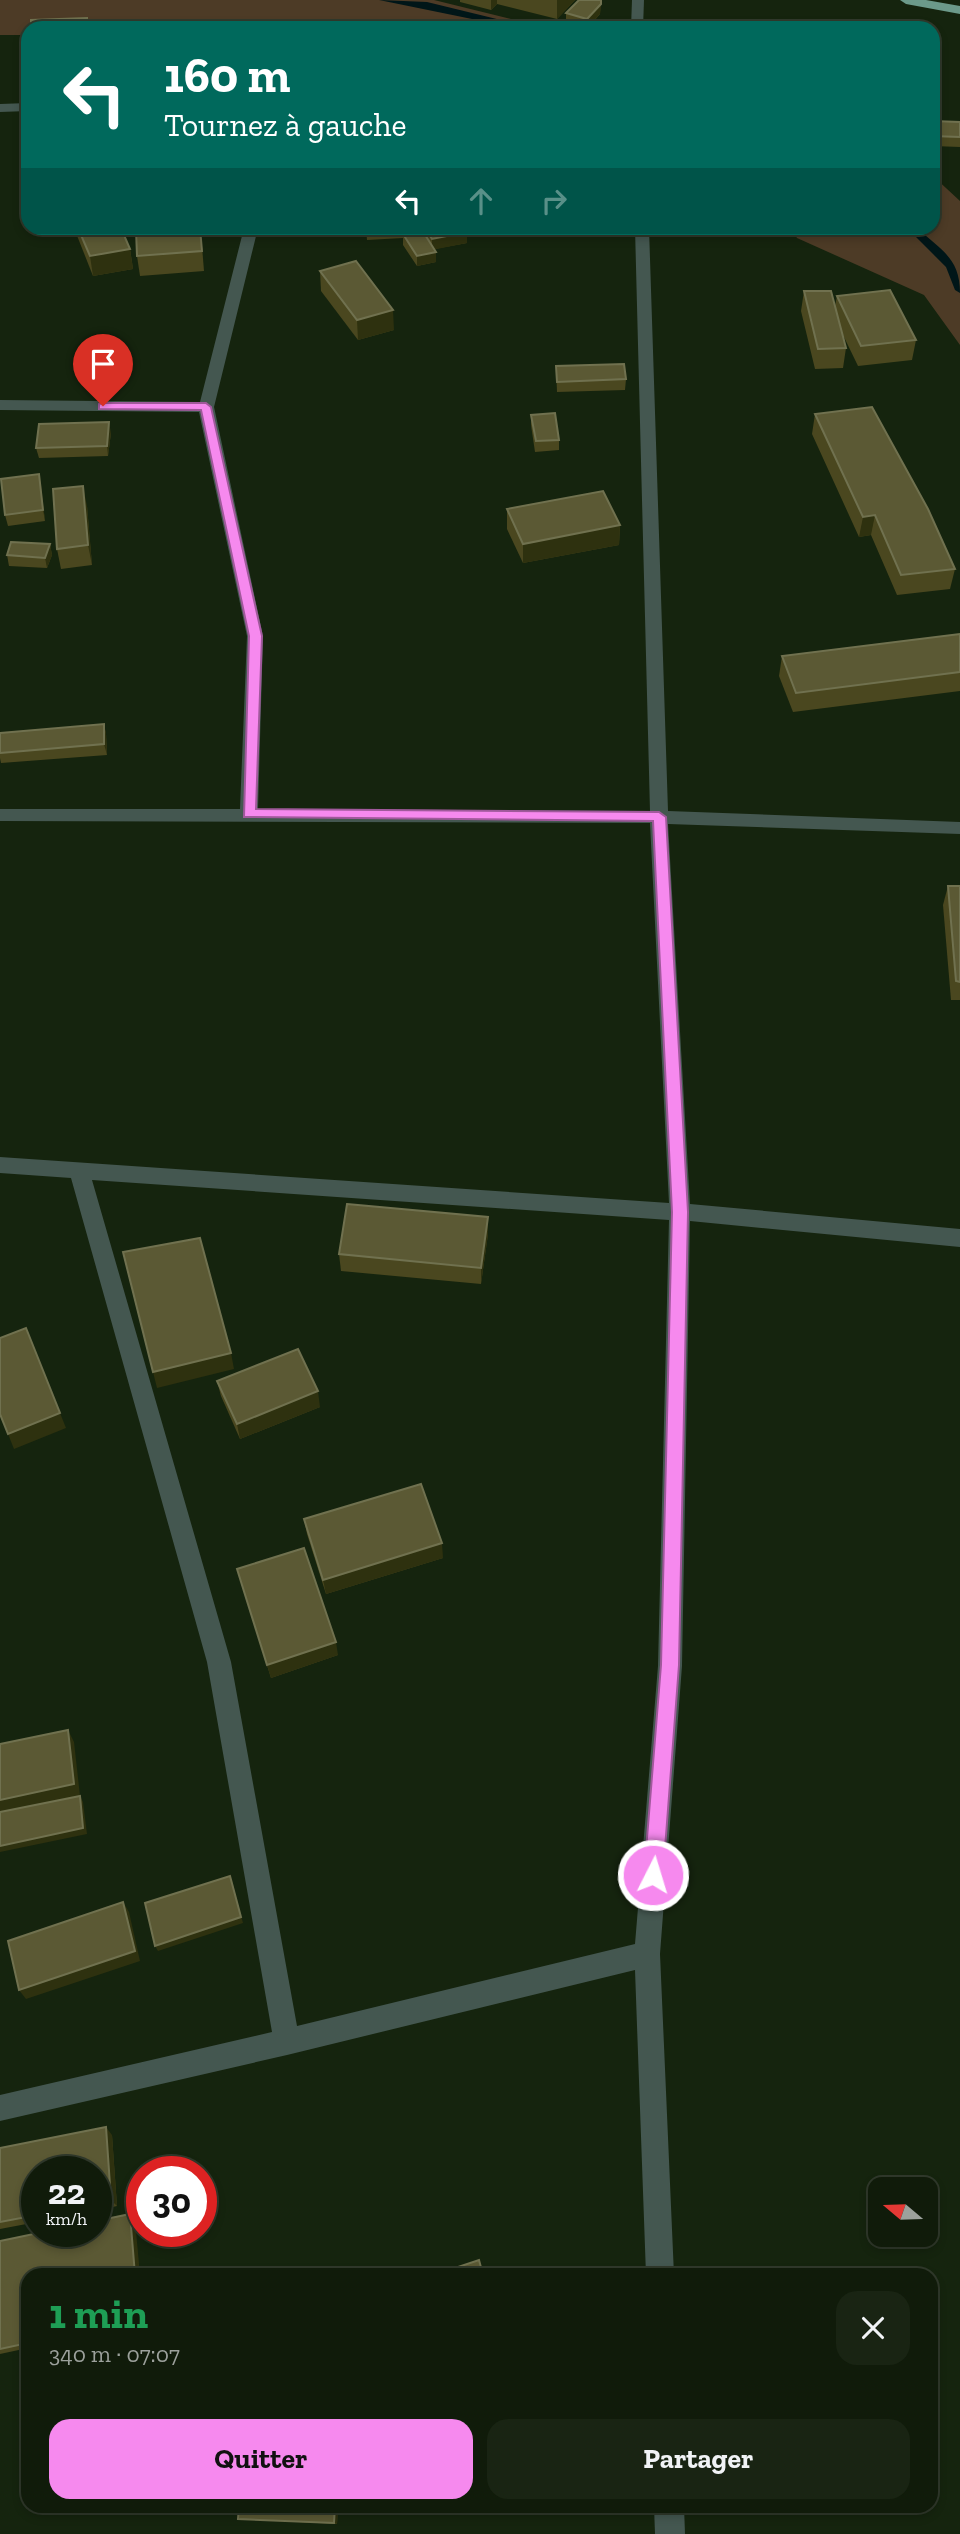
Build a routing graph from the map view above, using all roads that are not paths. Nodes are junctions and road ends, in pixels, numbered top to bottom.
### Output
1 (638, 0) edge
2 (906, 0) edge
3 (960, 10) edge
4 (638, 21) edge
5 (21, 107) edge
6 (0, 108) edge
7 (248, 235) edge
8 (642, 235) edge
9 (0, 405) edge
10 (206, 407) junction
11 (249, 814) junction
12 (0, 815) edge
13 (659, 817) junction
14 (960, 828) edge
15 (0, 1165) edge
16 (79, 1170) junction
17 (680, 1212) junction
18 (960, 1238) edge
19 (647, 1954) junction
20 (287, 2042) junction
21 (0, 2108) edge
22 (660, 2268) edge
23 (669, 2513) edge
24 (670, 2534) edge

1 - 4 street
2 - 3 highway
5 - 6 street
7 - 10 street
8 - 13 street
9 - 10 street
10 - 11 street
11 - 12 street
11 - 13 street
13 - 14 street
13 - 17 street
15 - 16 street
16 - 17 street
16 - 20 street
17 - 18 street
17 - 19 street
19 - 20 street
19 - 22 street
20 - 21 street
23 - 24 street

